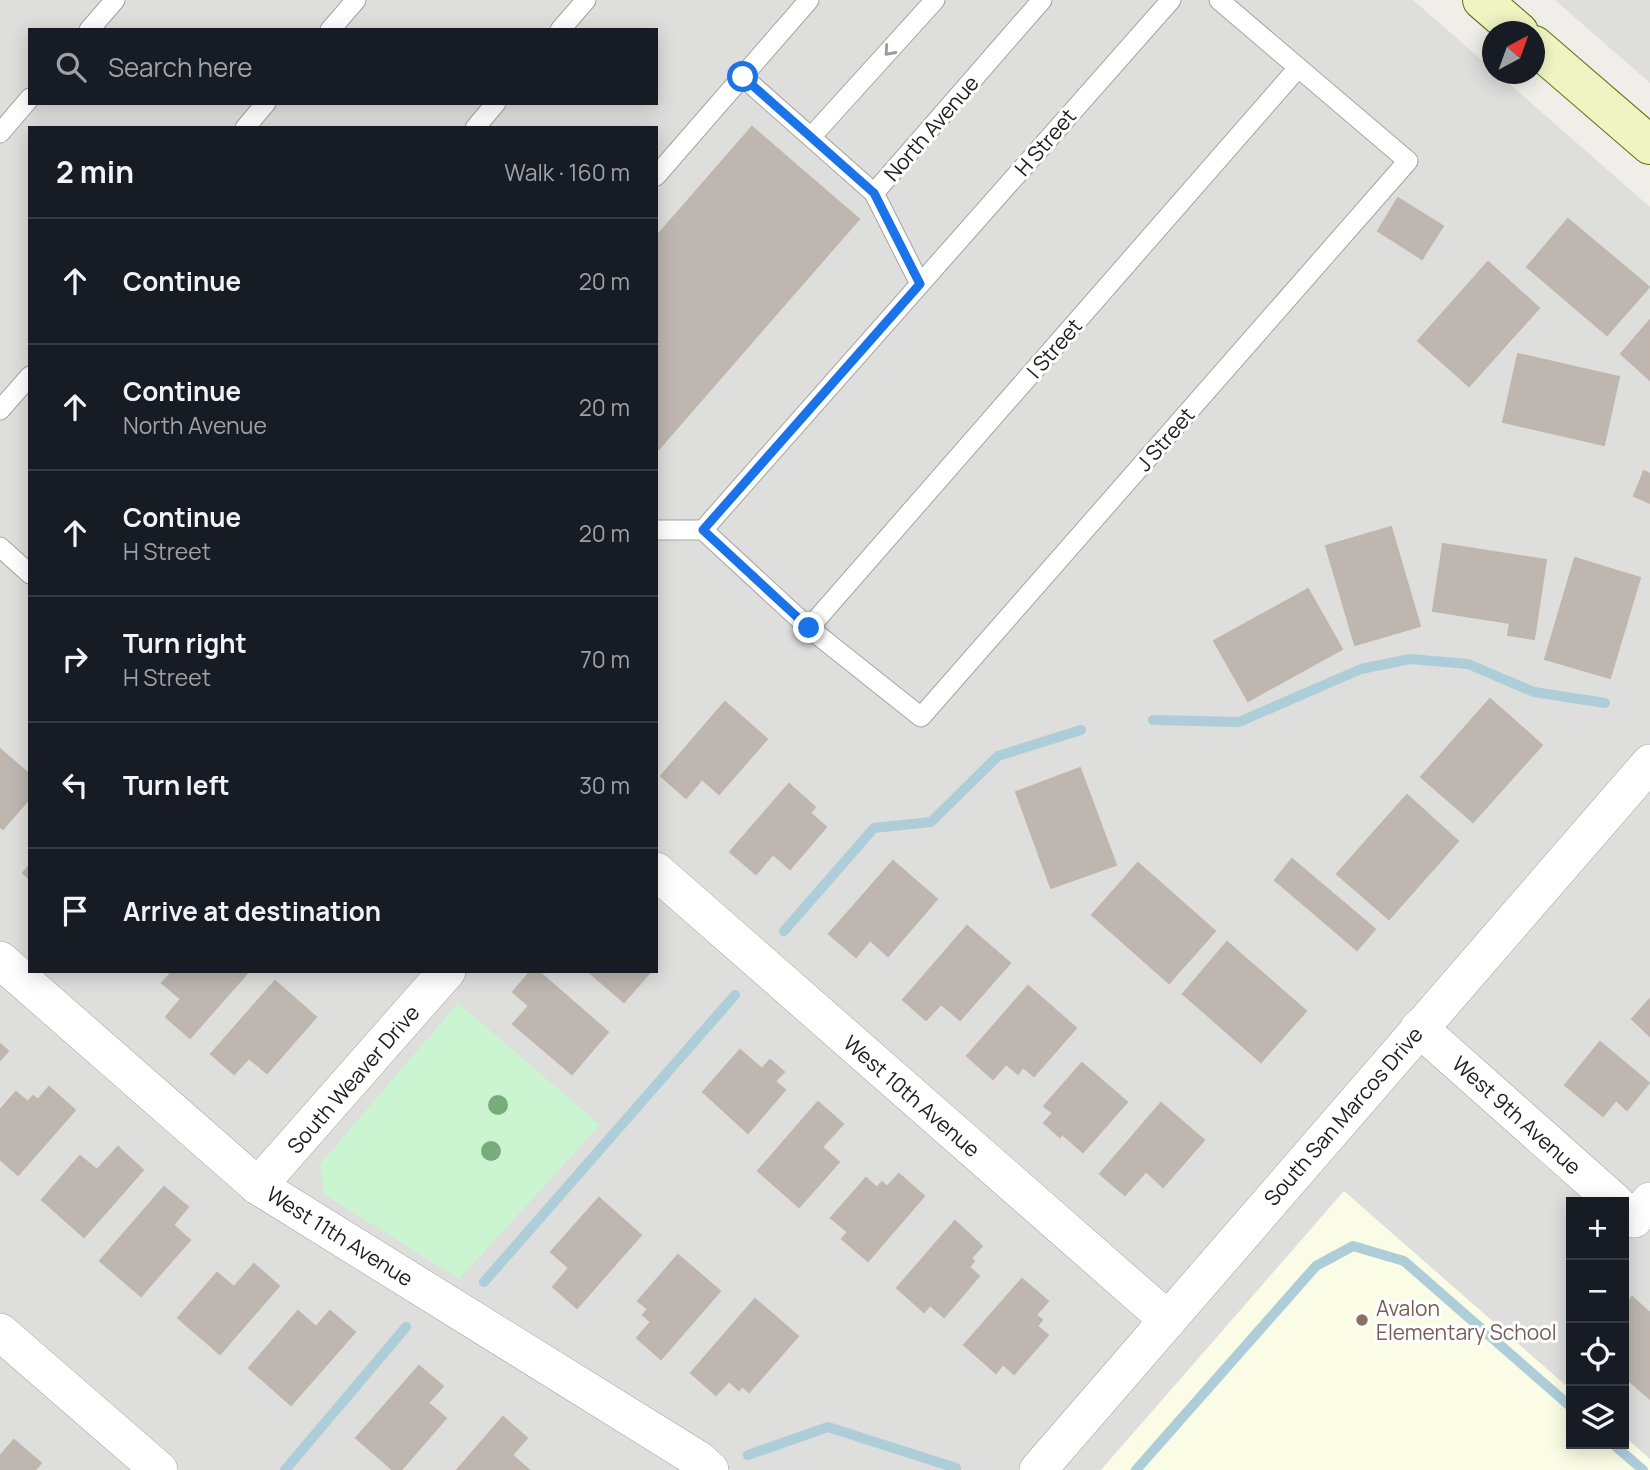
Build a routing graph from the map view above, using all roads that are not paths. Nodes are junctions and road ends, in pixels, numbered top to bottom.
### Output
1 (115, 0) edge
2 (356, 0) edge
3 (586, 0) edge
4 (808, 0) edge
5 (935, 0) edge
6 (1042, 0) edge
7 (1171, 0) edge
8 (1219, 0) edge
9 (1482, 0) edge
10 (1506, 21) edge
11 (91, 28) edge
12 (332, 28) edge
13 (562, 28) edge
14 (1545, 54) edge
15 (1298, 68) junction
16 (743, 77) junction
17 (28, 100) edge
18 (264, 105) edge
19 (494, 105) edge
20 (247, 126) edge
21 (477, 126) edge
22 (0, 133) edge
23 (811, 137) junction
24 (1650, 145) edge
25 (658, 174) edge
26 (874, 193) junction
27 (920, 284) junction
28 (28, 378) edge
29 (0, 410) edge
30 (658, 530) edge
31 (703, 530) junction
32 (0, 547) edge
33 (28, 572) edge
34 (809, 628) junction
35 (1650, 763) edge
36 (658, 873) edge
37 (0, 960) edge
38 (445, 973) edge
39 (1419, 1028) junction
40 (258, 1186) junction
41 (1631, 1208) edge
42 (1168, 1320) junction
43 (0, 1332) edge
44 (159, 1470) edge
45 (710, 1470) edge
46 (1038, 1470) edge

1 - 11 lane
2 - 12 lane
3 - 13 lane
4 - 16 lane
5 -> 23 lane
6 - 26 lane, North Avenue
7 - 27 lane, H Street
8 - 15 lane
9 - 10 main road
14 - 24 main road
15 - 34 lane, I Street
15 - 34 lane, J Street
16 - 23 lane, North Avenue
16 - 25 lane
17 - 22 lane
18 - 20 lane
19 - 21 lane
23 - 26 lane, North Avenue
26 - 27 lane
27 - 31 lane, H Street
28 - 29 lane
30 - 31 lane
31 - 34 lane
32 - 33 lane
35 - 39 street, South San Marcos Drive
36 - 42 street, West 10th Avenue
37 - 40 street, West 11th Avenue
38 - 40 street, South Weaver Drive
39 - 41 street, West 9th Avenue
39 - 42 street, South San Marcos Drive
40 - 45 street, West 11th Avenue
42 - 46 street, South San Marcos Drive
43 - 44 street

